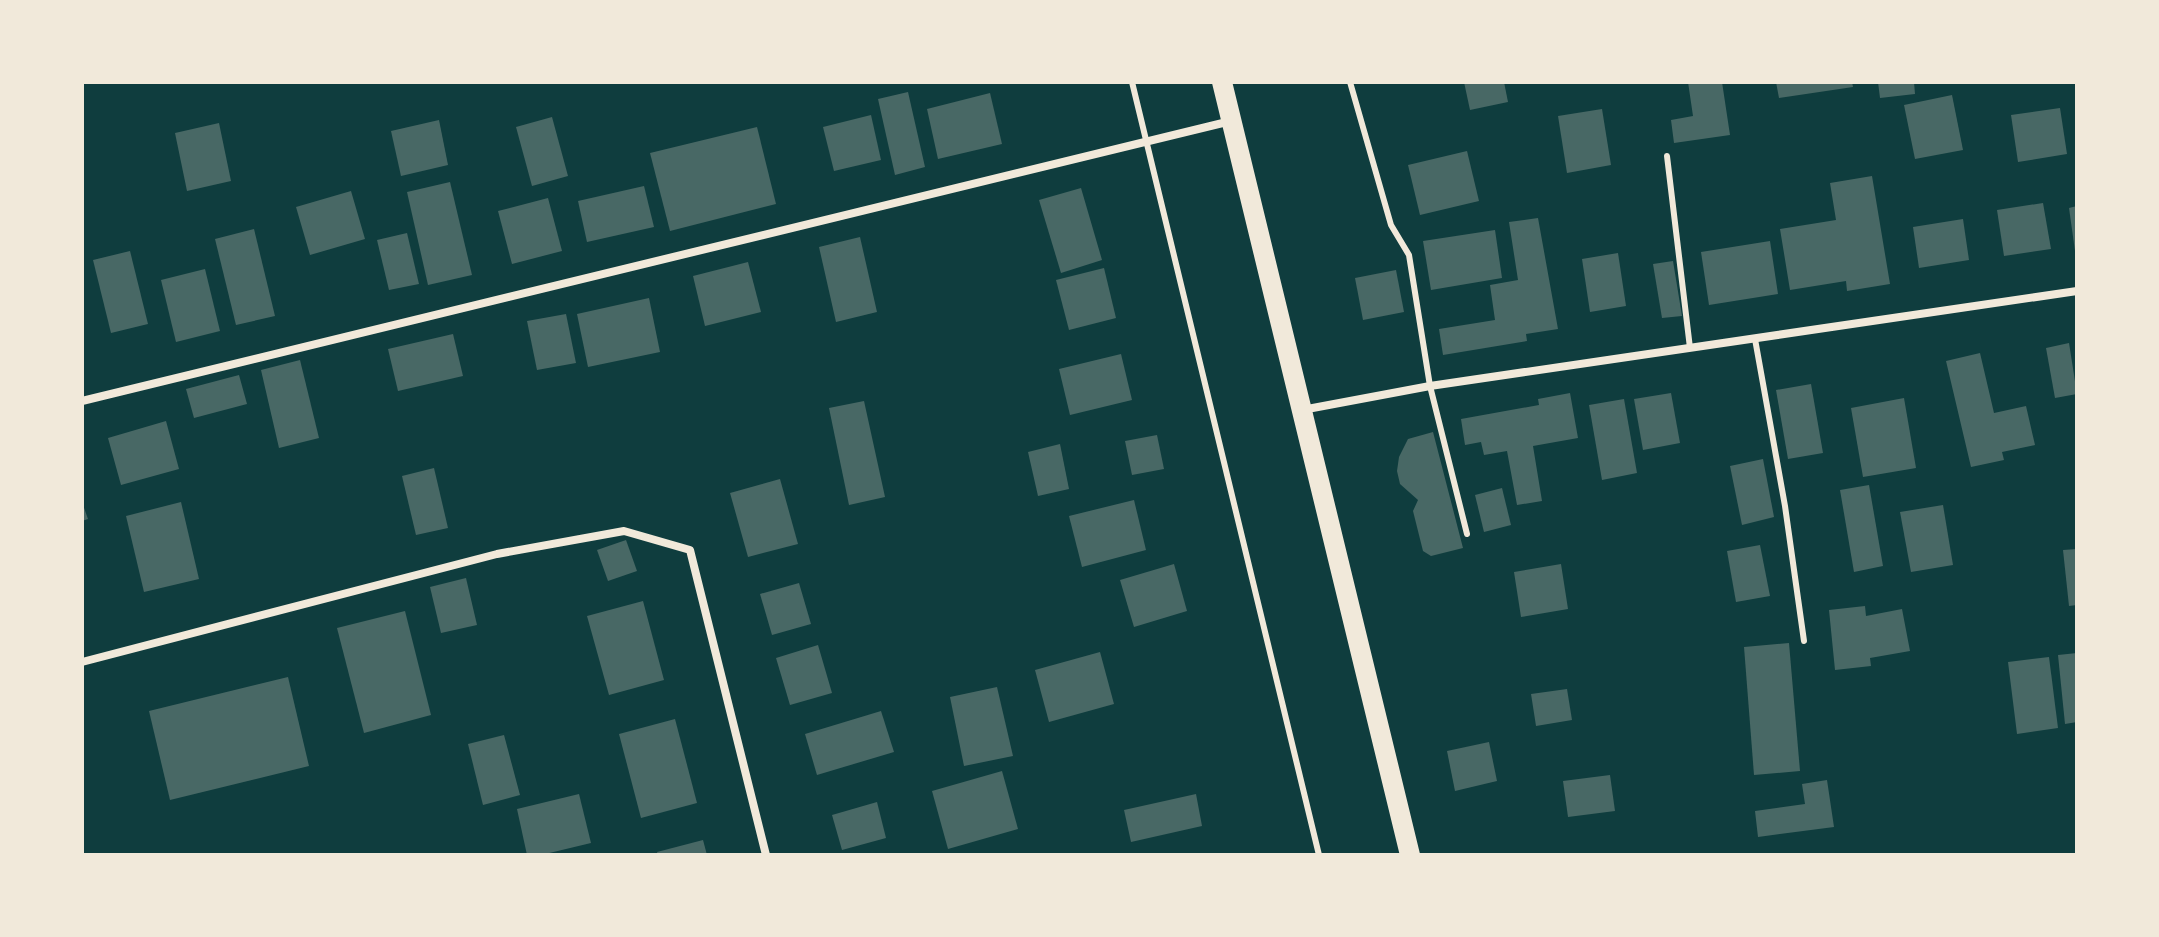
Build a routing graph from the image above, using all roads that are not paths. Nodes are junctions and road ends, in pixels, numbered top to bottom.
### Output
1 (1132, 82) edge
2 (1222, 82) edge
3 (1350, 82) edge
4 (1232, 121) junction
5 (1146, 142) junction
6 (1667, 156) dead end
7 (2077, 291) edge
8 (1755, 339) junction
9 (1690, 348) junction
10 (1430, 386) junction
11 (82, 401) edge
12 (1302, 410) junction
13 (1467, 534) dead end
14 (1804, 641) dead end
15 (82, 662) edge
16 (766, 855) edge
17 (1319, 855) edge
18 (1410, 855) edge

1 - 5 lane
2 - 4 main road
3 - 10 lane
4 - 5 street
4 - 12 main road
5 - 11 street
5 - 17 lane
6 - 9 lane
7 - 8 street
8 - 9 street
8 - 14 lane
9 - 10 street
10 - 12 street
10 - 13 lane
12 - 18 main road
15 - 16 street

